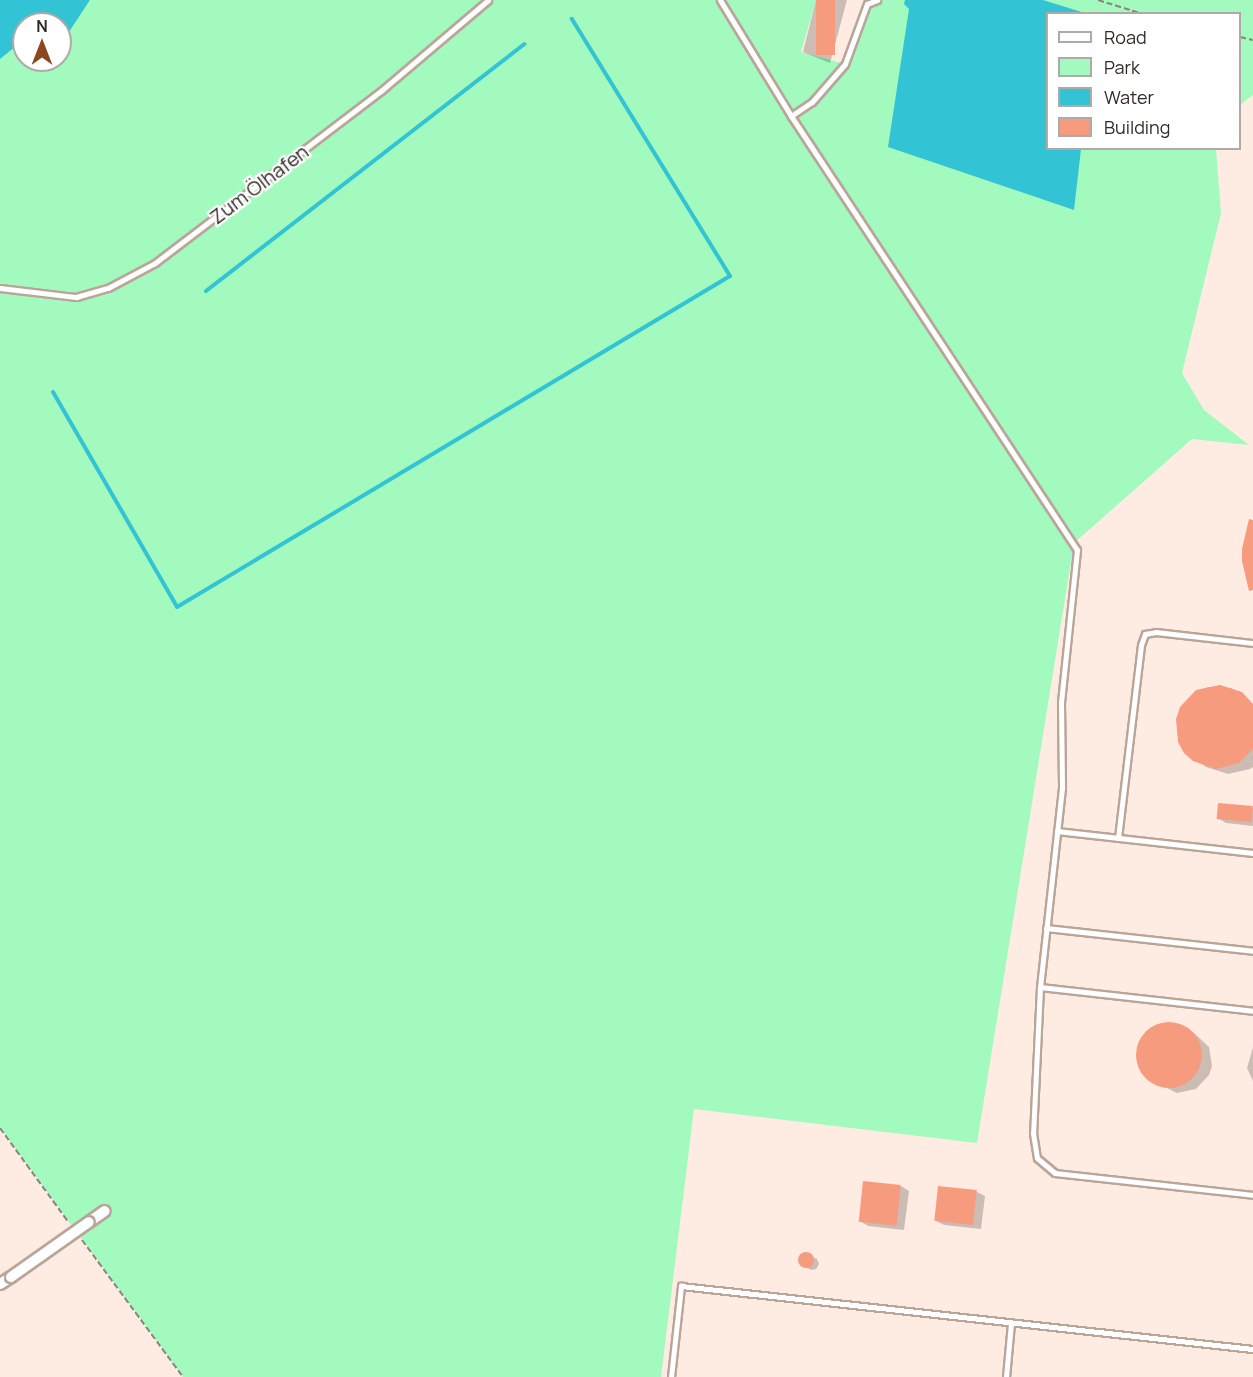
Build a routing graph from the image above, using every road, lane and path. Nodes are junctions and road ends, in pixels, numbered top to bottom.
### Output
1 (488, 0) edge
2 (720, 0) edge
3 (877, 0) edge
4 (1098, 0) edge
5 (1137, 12) edge
6 (791, 116) junction
7 (0, 288) edge
8 (1253, 643) edge
9 (1057, 831) junction
10 (1118, 838) junction
11 (1253, 854) edge
12 (1046, 928) junction
13 (1253, 951) edge
14 (1040, 987) junction
15 (1253, 1011) edge
16 (0, 1128) edge
17 (1253, 1195) edge
18 (105, 1211) dead end
19 (70, 1224) dead end
20 (77, 1234) dead end
21 (0, 1284) edge
22 (1011, 1323) junction
23 (1253, 1349) edge
24 (183, 1377) edge
25 (671, 1377) edge
26 (1006, 1377) edge

1 - 7 lane, Zum Ölhafen
2 - 6 lane
3 - 6 lane
4 - 5 path
6 - 9 lane
8 - 10 lane
9 - 10 lane
9 - 12 lane
10 - 11 lane
12 - 13 lane
12 - 14 lane
14 - 15 lane
14 - 17 lane
16 - 19 path
18 - 21 street, bridge
20 - 24 path
22 - 23 lane
22 - 25 lane
22 - 26 lane

